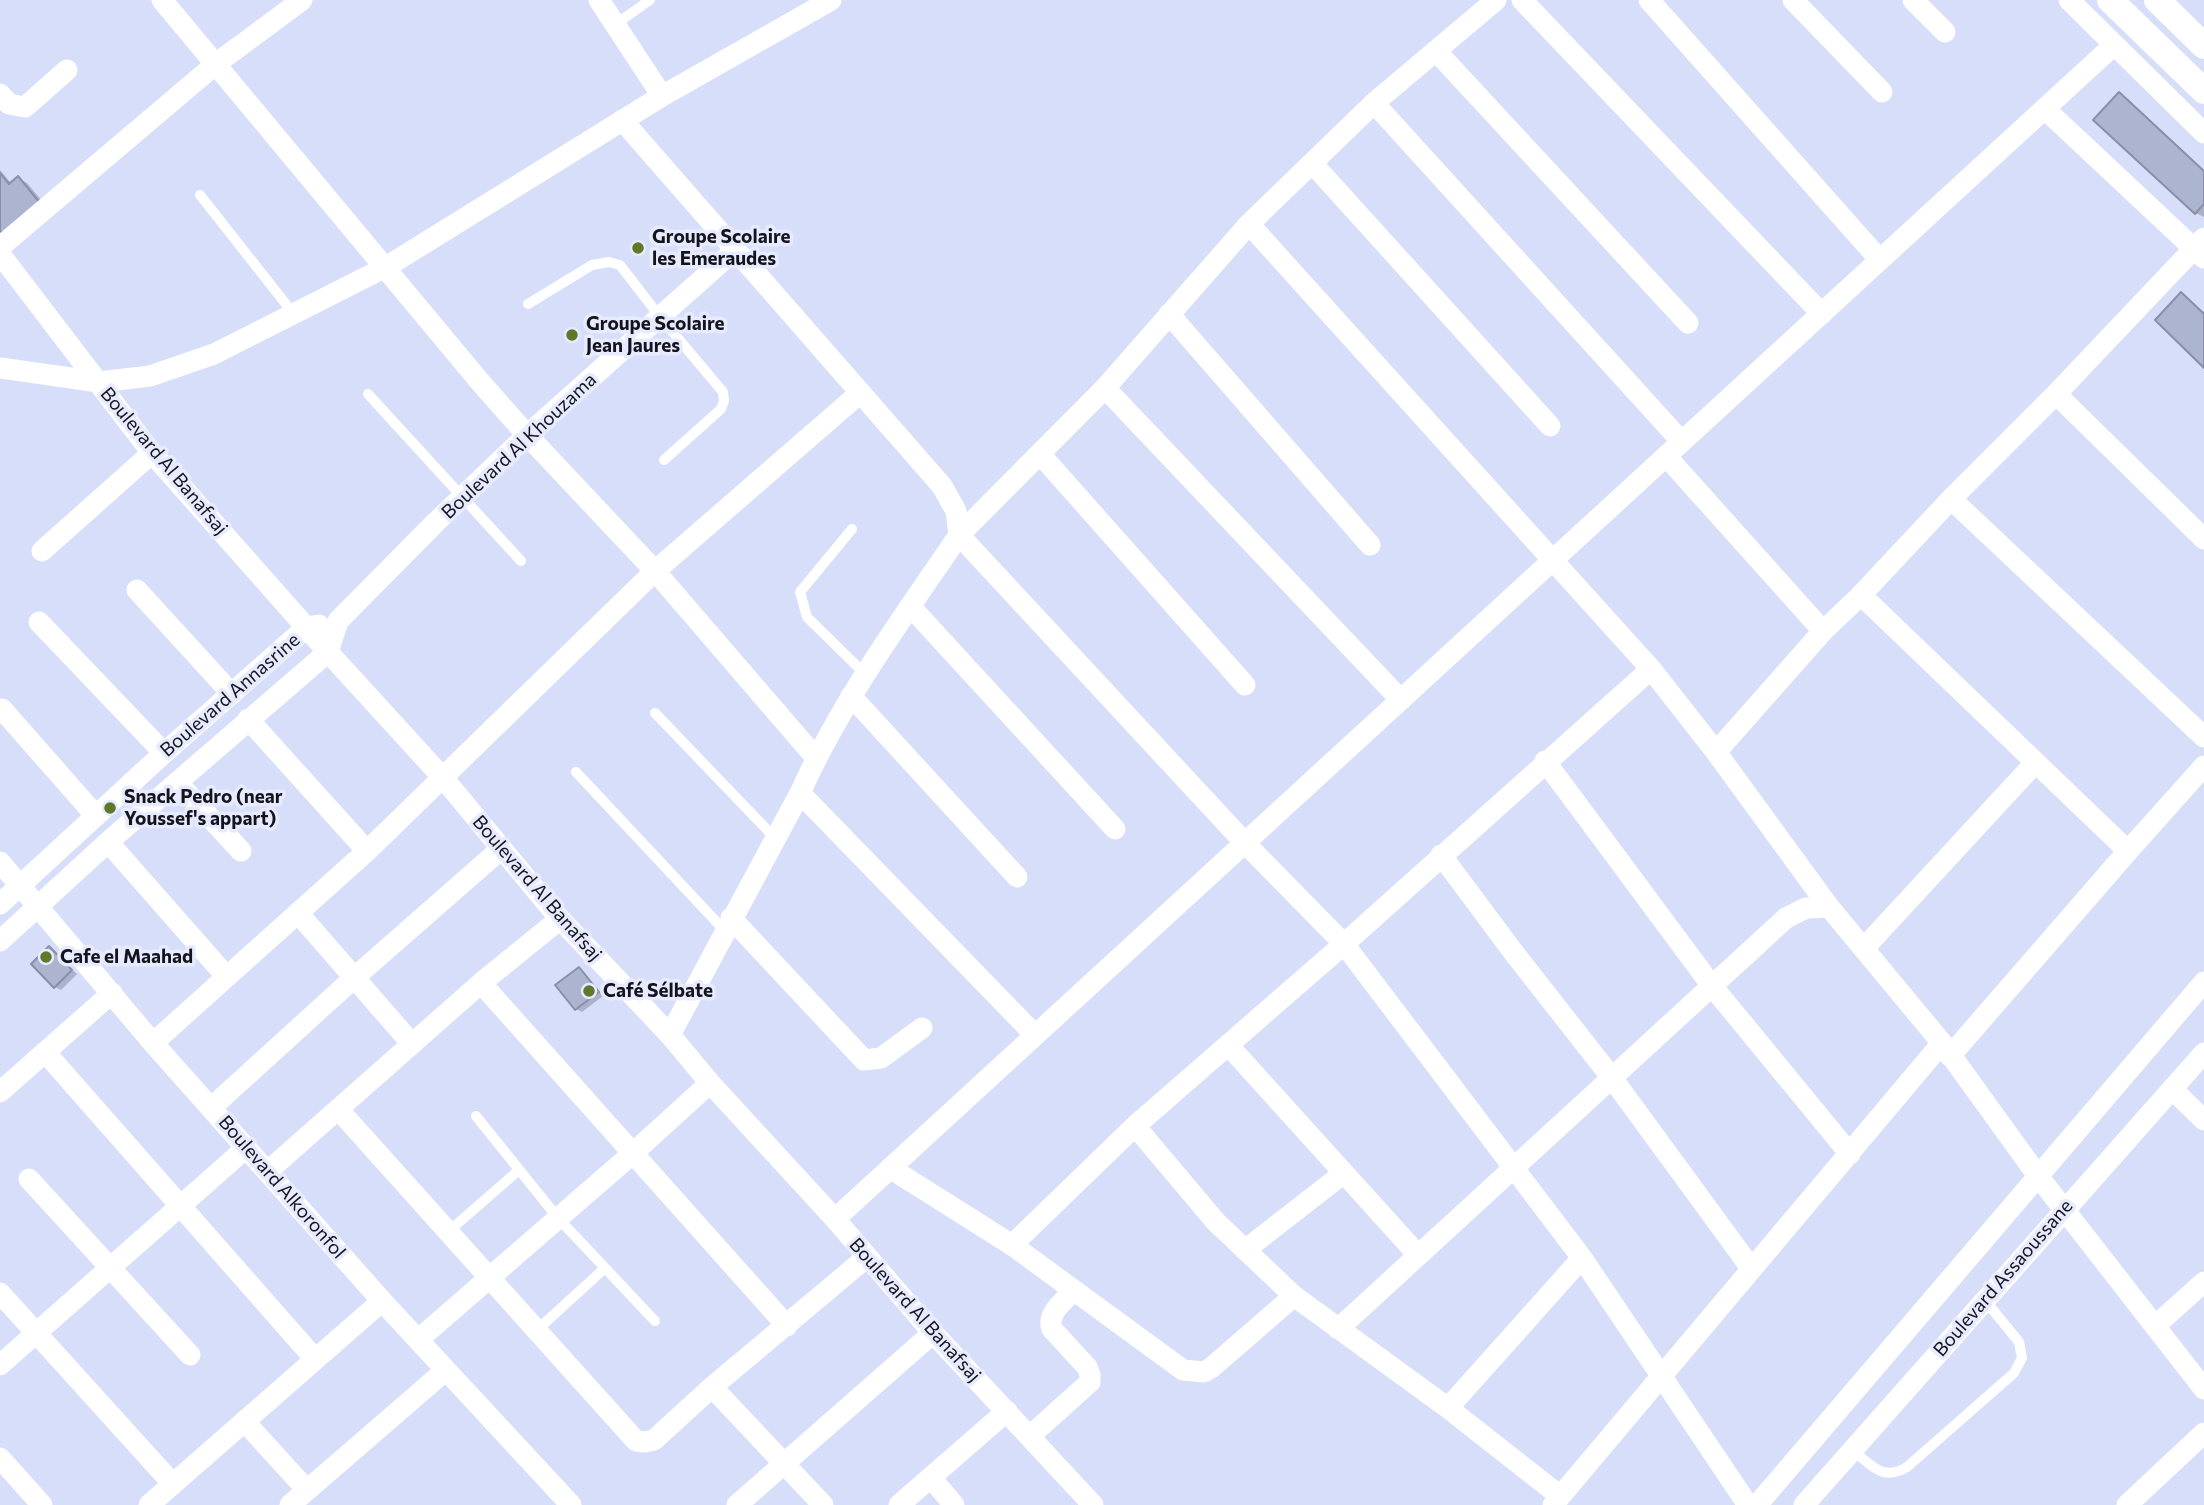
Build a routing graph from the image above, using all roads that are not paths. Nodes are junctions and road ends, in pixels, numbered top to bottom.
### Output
1 (162, 0) edge
2 (302, 0) edge
3 (599, 0) edge
4 (650, 0) edge
5 (831, 0) edge
6 (1496, 0) edge
7 (1522, 0) edge
8 (1649, 0) edge
9 (1793, 0) edge
10 (1913, 0) edge
11 (2068, 0) edge
12 (2110, 0) edge
13 (2157, 0) edge
14 (616, 24) junction
15 (1945, 32) dead end
16 (2115, 45) junction
17 (2204, 46) edge
18 (1436, 51) junction
19 (217, 63) junction
20 (66, 70) dead end
21 (2204, 91) edge
22 (1882, 92) dead end
23 (0, 94) edge
24 (662, 96) junction
25 (1374, 103) junction
26 (2045, 109) junction
27 (622, 120) junction
28 (2204, 133) edge
29 (1312, 163) junction
30 (200, 195) dead end
31 (1249, 224) junction
32 (0, 247) edge
33 (2201, 248) edge
34 (736, 249) junction
35 (0, 254) edge
36 (1881, 260) junction
37 (386, 267) junction
38 (528, 304) dead end
39 (293, 313) junction
40 (1170, 314) junction
41 (1822, 314) junction
42 (660, 317) junction
43 (1688, 323) dead end
44 (0, 368) edge
45 (99, 382) junction
46 (1105, 388) junction
47 (860, 393) junction
48 (368, 394) dead end
49 (2056, 394) junction
50 (1550, 426) dead end
51 (527, 435) junction
52 (1682, 442) junction
53 (152, 453) junction
54 (1041, 454) junction
55 (1666, 456) junction
56 (664, 460) dead end
57 (461, 498) junction
58 (1951, 499) junction
59 (852, 529) dead end
60 (959, 535) junction
61 (2204, 539) edge
62 (1370, 545) dead end
63 (42, 551) dead end
64 (1554, 559) junction
65 (521, 561) dead end
66 (655, 571) junction
67 (138, 590) dead end
68 (1861, 595) junction
69 (910, 606) junction
70 (338, 621) junction
71 (39, 622) dead end
72 (307, 627) junction
73 (1823, 631) junction
74 (328, 652) junction
75 (1651, 668) junction
76 (864, 673) junction
77 (1245, 685) dead end
78 (232, 694) junction
79 (851, 696) junction
80 (1401, 699) junction
81 (2, 709) dead end
82 (655, 713) dead end
83 (248, 719) junction
84 (2204, 737) edge
85 (1716, 752) junction
86 (164, 753) junction
87 (816, 758) junction
88 (1545, 761) junction
89 (2035, 763) junction
90 (2204, 766) edge
91 (576, 772) dead end
92 (443, 779) junction
93 (177, 782) junction
94 (800, 793) junction
95 (96, 816) junction
96 (1115, 829) dead end
97 (774, 837) junction
98 (108, 842) junction
99 (1245, 843) junction
100 (501, 849) junction
101 (2127, 850) junction
102 (242, 851) dead end
103 (367, 851) junction
104 (1441, 855) junction
105 (0, 862) edge
106 (1017, 877) dead end
107 (20, 885) junction
108 (0, 904) edge
109 (39, 906) junction
110 (1829, 907) junction
111 (298, 913) junction
112 (560, 919) junction
113 (728, 925) junction
114 (0, 942) edge
115 (1344, 944) junction
116 (1865, 947) junction
117 (226, 976) junction
118 (355, 976) junction
119 (2204, 982) edge
120 (481, 983) junction
121 (1712, 986) junction
122 (112, 993) junction
123 (922, 1028) dead end
124 (670, 1035) junction
125 (1035, 1035) junction
126 (153, 1043) junction
127 (412, 1044) junction
128 (1229, 1046) junction
129 (1946, 1050) junction
130 (45, 1052) junction
131 (2204, 1053) edge
132 (1612, 1078) junction
133 (710, 1083) junction
134 (2173, 1090) junction
135 (0, 1092) edge
136 (212, 1107) junction
137 (338, 1109) junction
138 (476, 1116) dead end
139 (2204, 1120) edge
140 (1135, 1126) junction
141 (246, 1148) junction
142 (632, 1154) junction
143 (1850, 1154) junction
144 (1515, 1167) junction
145 (890, 1168) junction
146 (519, 1170) junction
147 (268, 1171) junction
148 (1344, 1173) junction
149 (2038, 1176) junction
150 (29, 1179) dead end
151 (181, 1207) junction
152 (2064, 1209) junction
153 (558, 1218) junction
154 (835, 1219) junction
155 (449, 1231) junction
156 (1012, 1245) junction
157 (1245, 1250) junction
158 (1418, 1255) junction
159 (867, 1257) junction
160 (1582, 1258) junction
161 (605, 1268) junction
162 (1751, 1268) junction
163 (110, 1270) junction
164 (490, 1277) junction
165 (2204, 1282) edge
166 (1074, 1290) junction
167 (0, 1293) edge
168 (1294, 1296) junction
169 (1984, 1299) junction
170 (382, 1301) junction
171 (654, 1321) dead end
172 (2155, 1325) junction
173 (787, 1326) junction
174 (1338, 1329) junction
175 (537, 1330) junction
176 (933, 1333) junction
177 (35, 1334) junction
178 (419, 1339) junction
179 (190, 1355) dead end
180 (315, 1359) junction
181 (0, 1365) edge
182 (446, 1370) junction
183 (1661, 1374) junction
184 (712, 1387) junction
185 (2204, 1389) edge
186 (1448, 1408) junction
187 (1007, 1411) junction
188 (244, 1421) junction
189 (2204, 1433) edge
190 (1030, 1436) junction
191 (1852, 1450) junction
192 (0, 1458) edge
193 (784, 1464) junction
194 (932, 1479) junction
195 (172, 1483) junction
196 (307, 1490) junction
197 (1556, 1501) edge
198 (42, 1505) edge
199 (149, 1505) edge
200 (290, 1505) edge
201 (572, 1505) edge
202 (737, 1505) edge
203 (823, 1505) edge
204 (899, 1505) edge
205 (954, 1505) edge
206 (1093, 1505) edge
207 (1748, 1505) edge
208 (1757, 1505) edge
209 (1804, 1505) edge
210 (2127, 1505) edge

1 - 19 street
2 - 19 street
3 - 14 street
4 - 14 lane
5 - 24 street
6 - 18 street
7 - 41 street
8 - 36 street
9 - 22 street
10 - 15 street
11 - 16 street
12 - 21 street
13 - 17 street
14 - 24 street
16 - 26 street
16 - 28 street
18 - 25 street
18 - 43 street
19 - 32 street
19 - 37 street
20 - 23 street
24 - 27 street
25 - 29 street
25 - 52 street
26 - 33 street
26 - 36 street
27 - 34 street
27 - 37 street
29 - 31 street
29 - 50 street
30 - 39 lane
31 - 40 street
31 - 64 street
33 - 49 street
34 - 42 street, Boulevard Al Khouzama
34 - 47 street
35 - 45 street, Boulevard Al Banafsaj
36 - 41 street
37 - 39 street
37 - 51 street
38 - 42 lane
39 - 45 street
40 - 46 street
40 - 62 street
41 - 52 street
42 - 51 street, Boulevard Al Khouzama
42 - 56 lane
44 - 45 street
45 - 53 street, Boulevard Al Banafsaj
46 - 54 street
46 - 80 street
47 - 60 street
47 - 66 street
48 - 57 lane
49 - 58 street
49 - 61 street
51 - 57 street, Boulevard Al Khouzama
51 - 66 street
52 - 55 street
53 - 63 street
53 - 72 street, Boulevard Al Banafsaj
54 - 60 street
54 - 77 street
55 - 64 street
55 - 73 street
57 - 65 lane
57 - 70 street, Boulevard Al Khouzama
58 - 68 street
58 - 84 street
59 - 76 lane
60 - 69 street
60 - 99 street
64 - 75 street
64 - 80 street
66 - 87 street
66 - 92 street
67 - 78 street
68 - 73 street
68 - 89 street
69 - 76 street
69 - 96 street
70 - 72 street, Boulevard Annasrine
70 - 74 street, Boulevard Annasrine
71 - 86 street
72 - 74 street, Boulevard Al Banafsaj
72 - 78 street, Boulevard Annasrine
73 - 85 street
74 - 83 street, Boulevard Annasrine
74 - 92 street, Boulevard Al Banafsaj
75 - 85 street
75 - 88 street
76 - 79 street
78 - 86 street, Boulevard Annasrine
79 - 87 street
79 - 106 street
80 - 99 street
81 - 95 street
82 - 97 lane
83 - 93 street, Boulevard Annasrine
83 - 103 street
85 - 110 street
86 - 95 street, Boulevard Annasrine
87 - 94 street
88 - 104 street
88 - 121 street
89 - 101 street
89 - 116 street
90 - 101 street
91 - 113 lane
92 - 100 street, Boulevard Al Banafsaj
92 - 103 street
93 - 98 street, Boulevard Annasrine
93 - 102 street
94 - 97 street
94 - 125 street
95 - 107 street, Boulevard Annasrine
97 - 113 street
98 - 109 street, Boulevard Annasrine
98 - 117 street
99 - 115 street
99 - 125 street
100 - 112 street, Boulevard Al Banafsaj
100 - 118 street
101 - 129 street
103 - 111 street
104 - 115 street
104 - 132 street
105 - 107 street, Boulevard Alkoronfol
107 - 108 street, Boulevard Annasrine
107 - 109 street, Boulevard Alkoronfol
109 - 114 street, Boulevard Annasrine
109 - 122 street, Boulevard Alkoronfol
110 - 116 street
110 - 121 street
111 - 117 street
111 - 118 street
112 - 120 street
112 - 124 street, Boulevard Al Banafsaj
113 - 123 street
113 - 124 street
115 - 128 street
115 - 144 street
116 - 129 street
117 - 126 street
118 - 127 street
118 - 136 street
119 - 149 street, Boulevard Assaoussane
120 - 127 street
120 - 142 street
121 - 132 street
121 - 143 street
122 - 126 street, Boulevard Alkoronfol
122 - 130 street
124 - 133 street, Boulevard Al Banafsaj
125 - 145 street
126 - 136 street, Boulevard Alkoronfol
127 - 137 street
128 - 140 street
128 - 148 street
129 - 143 street
129 - 149 street
130 - 135 street
130 - 151 street
131 - 134 street, Boulevard Assaoussane
132 - 144 street
132 - 162 street
133 - 142 street
133 - 154 street, Boulevard Al Banafsaj
134 - 139 street
134 - 152 street, Boulevard Assaoussane
136 - 141 street, Boulevard Alkoronfol
137 - 147 street
137 - 155 street
138 - 146 lane
140 - 156 street
140 - 157 street
141 - 147 street, Boulevard Alkoronfol
141 - 151 street
142 - 153 street
142 - 173 street
143 - 162 street
144 - 158 street
144 - 160 street
145 - 154 street
145 - 156 street
146 - 153 lane
146 - 155 lane
147 - 170 street, Boulevard Alkoronfol
148 - 157 street
148 - 158 street
149 - 152 street
149 - 208 street, Boulevard Assaoussane
150 - 163 street
151 - 163 street
151 - 180 street
152 - 169 street, Boulevard Assaoussane
152 - 172 street
153 - 161 lane
153 - 164 street
154 - 159 street, Boulevard Al Banafsaj
155 - 164 street
156 - 166 street
157 - 168 street
158 - 174 street
159 - 173 street
159 - 176 street, Boulevard Al Banafsaj
160 - 183 street
160 - 186 street
161 - 171 lane
161 - 175 lane
162 - 183 street
163 - 177 street
163 - 179 street
164 - 175 street
164 - 178 street
165 - 172 street
166 - 168 street
166 - 190 street
167 - 177 street
168 - 174 street
169 - 191 street, Boulevard Assaoussane
169 - 191 lane
170 - 178 street, Boulevard Alkoronfol
170 - 180 street
172 - 185 street
173 - 184 street
174 - 186 street
175 - 184 street
176 - 187 street, Boulevard Al Banafsaj
176 - 193 street
177 - 181 street
177 - 195 street
178 - 182 street, Boulevard Alkoronfol
180 - 188 street
182 - 196 street
182 - 201 street, Boulevard Alkoronfol
183 - 197 street
183 - 207 street
184 - 193 street
186 - 197 street
187 - 190 street, Boulevard Al Banafsaj
187 - 194 street
188 - 195 street
188 - 196 street
189 - 210 street
190 - 206 street, Boulevard Al Banafsaj
191 - 209 street, Boulevard Assaoussane
192 - 198 street
193 - 202 street
193 - 203 street
194 - 204 street
194 - 205 street
195 - 199 street
196 - 200 street

